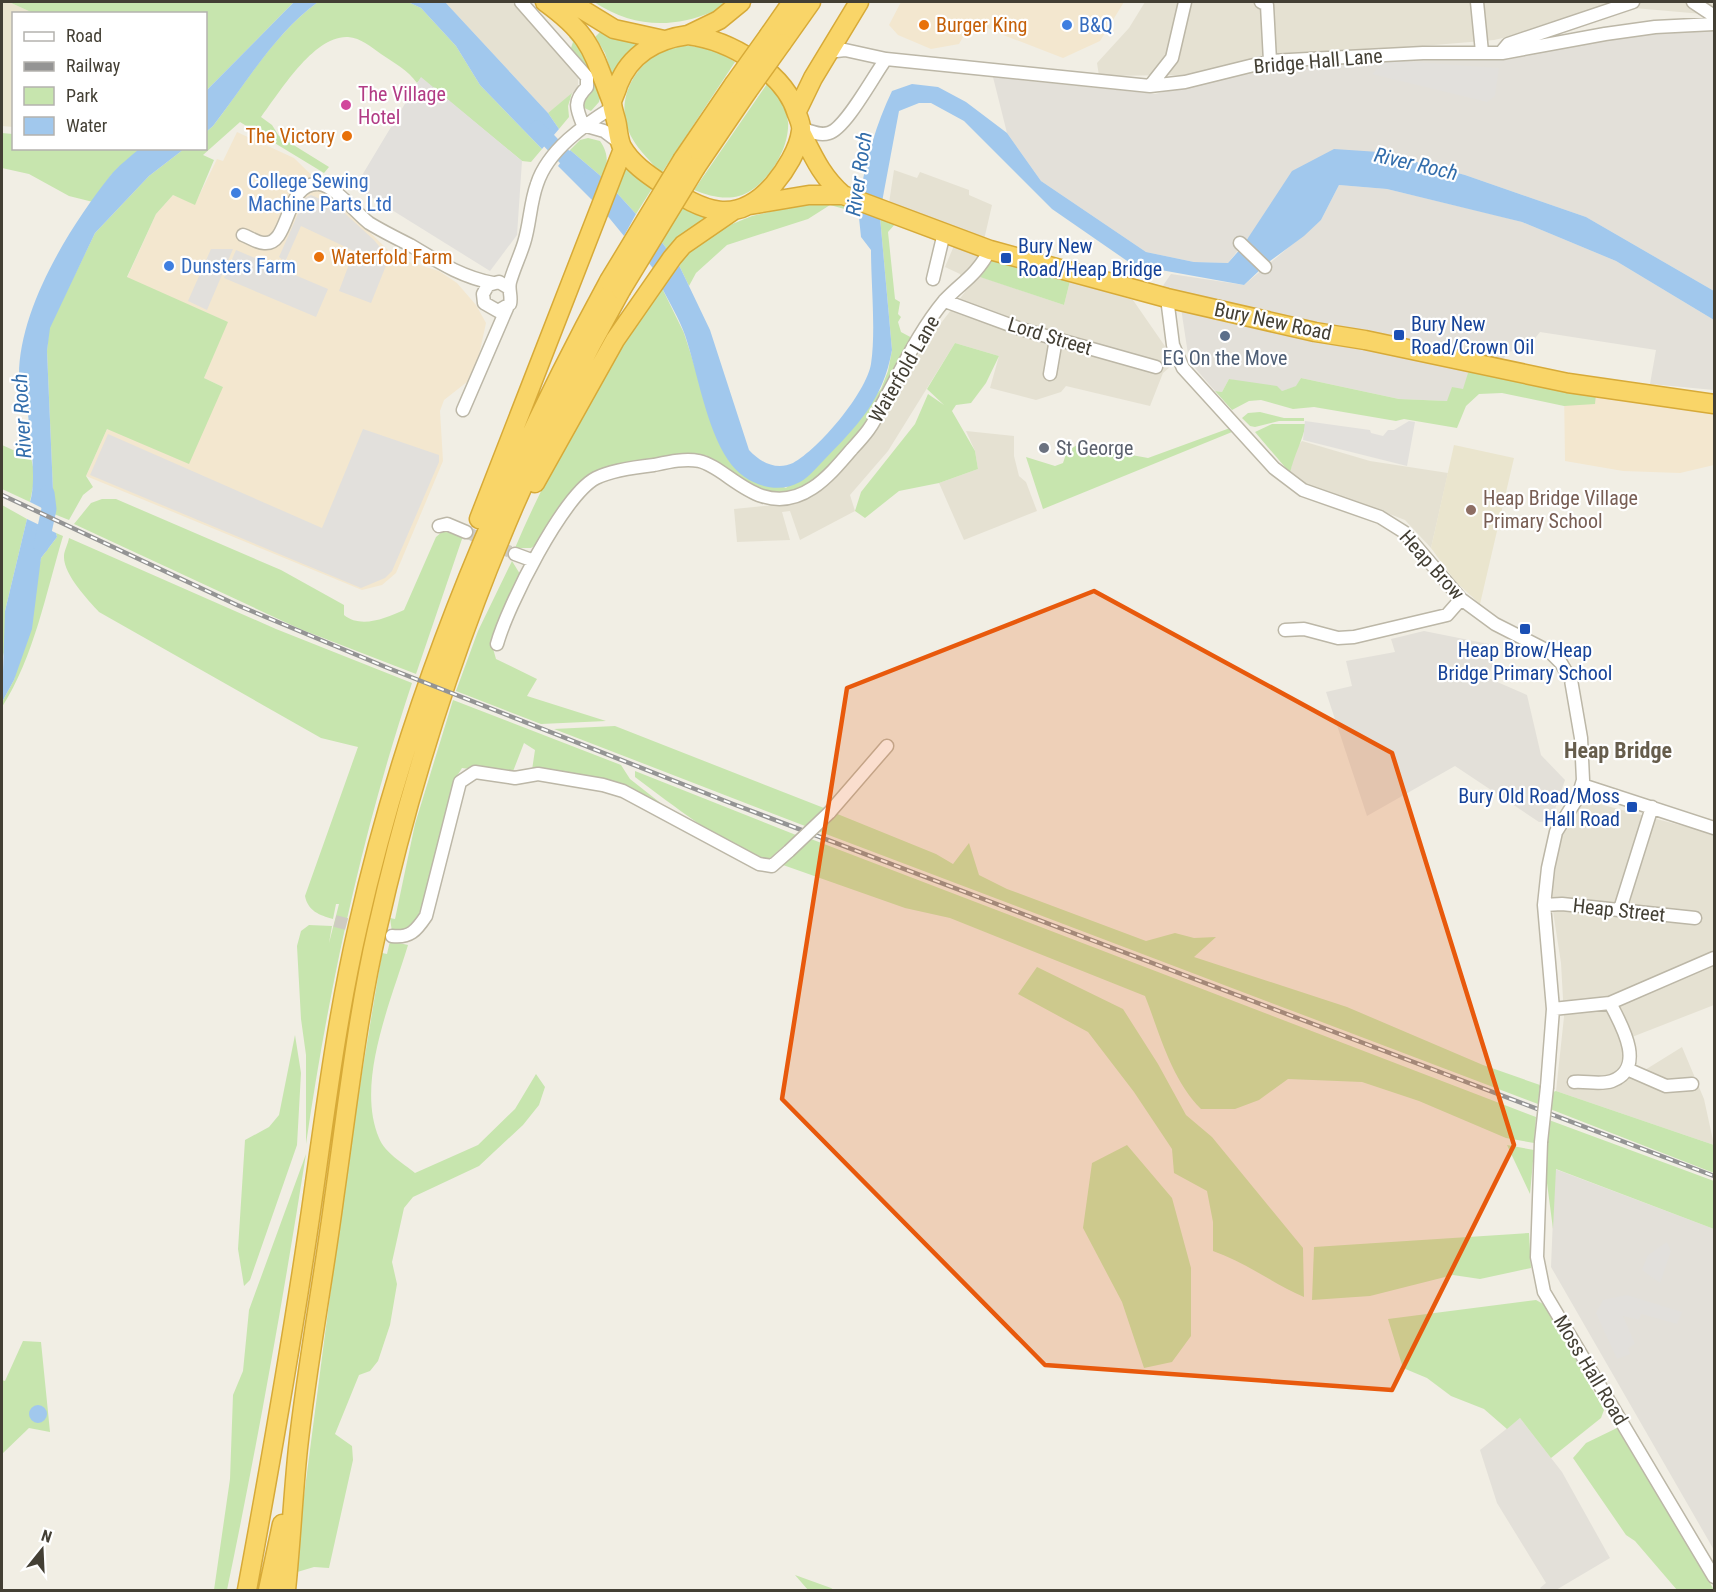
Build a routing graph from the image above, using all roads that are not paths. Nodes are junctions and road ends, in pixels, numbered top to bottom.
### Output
1 (521, 2) edge
2 (544, 2) edge
3 (570, 2) edge
4 (741, 2) edge
5 (792, 2) edge
6 (811, 2) edge
7 (859, 2) edge
8 (1185, 2) edge
9 (1261, 2) edge
10 (1477, 2) edge
11 (1633, 2) edge
12 (1693, 2) edge
13 (1714, 16) edge
14 (1714, 24) edge
15 (688, 35) junction
16 (664, 39) junction
17 (775, 39) junction
18 (828, 52) junction
19 (1482, 52) junction
20 (1502, 53) junction
21 (886, 59) junction
22 (1270, 61) junction
23 (1150, 86) junction
24 (613, 105) junction
25 (800, 124) junction
26 (580, 128) junction
27 (620, 152) junction
28 (850, 198) junction
29 (742, 207) junction
30 (944, 232) junction
31 (243, 235) dead end
32 (1240, 243) dead end
33 (990, 250) junction
34 (514, 266) junction
35 (1265, 267) dead end
36 (463, 276) junction
37 (933, 279) dead end
38 (493, 283) junction
39 (615, 285) junction
40 (509, 288) junction
41 (1167, 298) junction
42 (945, 301) junction
43 (485, 303) junction
44 (507, 308) junction
45 (492, 338) junction
46 (1056, 339) junction
47 (1156, 367) dead end
48 (1050, 374) dead end
49 (1714, 404) edge
50 (463, 410) dead end
51 (439, 526) dead end
52 (466, 532) tunnel mouth
53 (515, 554) tunnel mouth
54 (492, 559) junction
55 (534, 561) junction
56 (1461, 599) junction
57 (451, 616) junction
58 (1285, 630) dead end
59 (497, 644) dead end
60 (886, 746) dead end
61 (1582, 785) junction
62 (1652, 807) junction
63 (1714, 828) edge
64 (1544, 905) junction
65 (1620, 909) junction
66 (1695, 918) dead end
67 (392, 936) tunnel mouth
68 (1714, 958) edge
69 (1610, 1003) junction
70 (1553, 1009) junction
71 (1627, 1069) junction
72 (1574, 1082) dead end
73 (1692, 1084) dead end
74 (298, 1446) junction
75 (263, 1505) junction
76 (1714, 1577) edge
77 (238, 1590) edge
78 (247, 1590) edge
79 (268, 1590) edge
80 (286, 1590) edge

1 - 26 street
2 - 24 highway
3 - 16 highway
4 - 15 highway
5 - 17 highway
6 - 17 highway
7 - 18 highway
8 - 23 street
9 - 22 street
10 - 19 street
11 - 20 street
12 - 13 street
14 - 20 street, Bridge Hall Lane
15 - 16 highway
15 - 25 highway
16 - 24 highway
17 - 39 highway, bridge
18 - 21 street, Bridge Hall Lane
18 - 25 highway
19 - 20 street, Bridge Hall Lane
19 - 22 street, Bridge Hall Lane
21 - 23 street, Bridge Hall Lane
21 - 25 street
22 - 23 street, Bridge Hall Lane
24 - 26 street
24 - 27 highway
25 - 28 highway, Bury New Road
25 - 29 highway
26 - 27 street
26 - 34 street
27 - 29 highway
27 - 57 highway
28 - 29 highway, Bury New Road
28 - 30 highway, Bury New Road
29 - 54 highway
30 - 33 highway, Bury New Road
30 - 37 street
31 - 36 street
32 - 35 street
33 - 41 highway, Bury New Road
33 - 42 street, Waterfold Lane
34 - 38 street
34 - 40 street
36 - 38 street
36 - 43 street
38 - 40 street
38 - 43 street
39 - 54 highway
39 - 57 highway
40 - 44 street
41 - 49 highway, Bury New Road
41 - 56 street, Heap Brow
42 - 46 street, Lord Street
42 - 55 street, Waterfold Lane
43 - 44 street
43 - 45 street
44 - 45 street
45 - 50 street
46 - 47 street, Lord Street
46 - 48 street
51 - 52 street
53 - 55 street
54 - 74 highway
55 - 59 street, Waterfold Lane
56 - 58 street
56 - 61 street, Heap Brow
57 - 75 highway
60 - 67 street, bridge
61 - 62 street
61 - 64 street, Moss Hall Road
62 - 63 street
62 - 65 street
64 - 65 street, Heap Street
64 - 70 street, Moss Hall Road
65 - 66 street, Heap Street
68 - 69 street
69 - 70 street
69 - 71 street
70 - 76 street, Moss Hall Road, bridge
71 - 72 street
71 - 73 street
74 - 79 highway
74 - 80 highway
75 - 77 highway
75 - 78 highway

